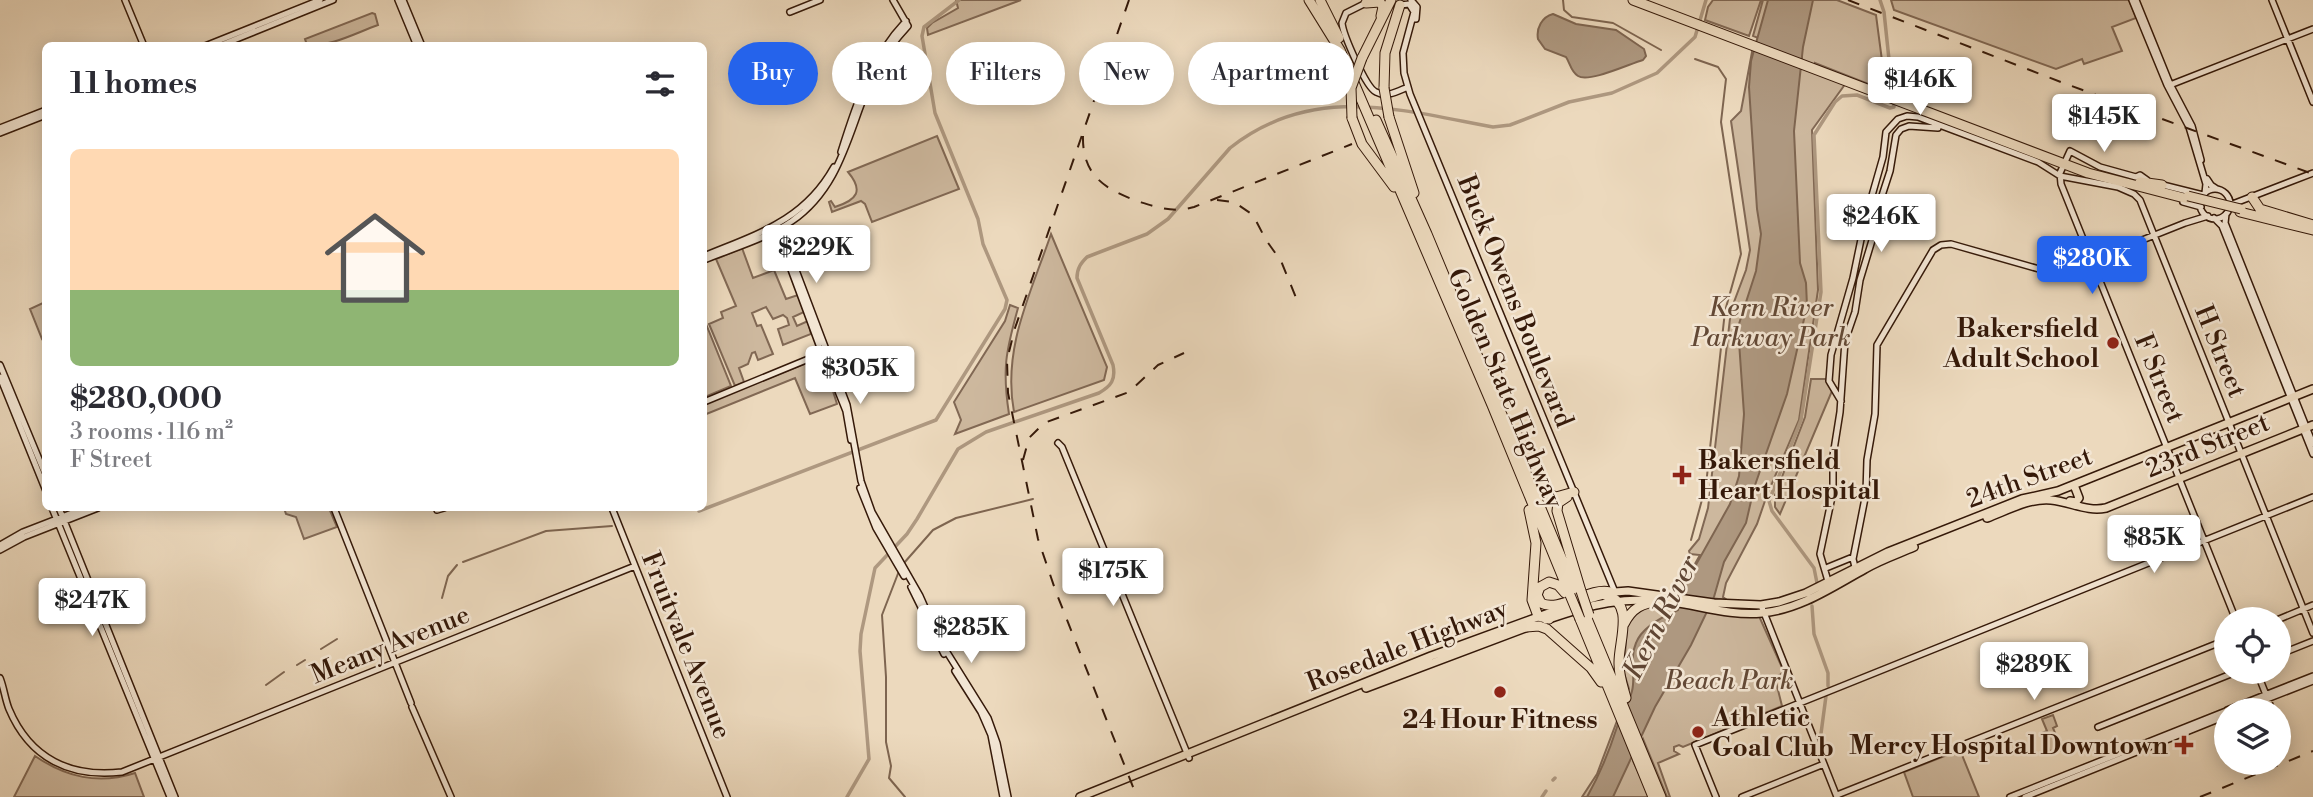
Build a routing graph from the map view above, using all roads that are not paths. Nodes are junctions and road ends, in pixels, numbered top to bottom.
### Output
1 (125, 0) edge
2 (333, 0) edge
3 (400, 0) edge
4 (820, 0) edge
5 (893, 0) edge
6 (1308, 0) edge
7 (1320, 0) edge
8 (1411, 0) edge
9 (1633, 0) edge
10 (1643, 0) edge
11 (2134, 0) edge
12 (2272, 0) edge
13 (323, 1) edge
14 (1367, 1) edge
15 (1397, 2) edge
16 (790, 12) dead end
17 (287, 13) junction
18 (1693, 21) junction
19 (272, 24) junction
20 (2313, 29) edge
21 (1374, 34) junction
22 (232, 35) junction
23 (1407, 37) junction
24 (2287, 39) junction
25 (142, 42) edge
26 (215, 42) edge
27 (224, 42) edge
28 (227, 42) edge
29 (417, 42) edge
30 (1336, 42) edge
31 (1339, 42) edge
32 (1354, 77) edge
33 (2169, 85) junction
34 (1408, 87) junction
35 (2313, 102) edge
36 (42, 115) edge
37 (42, 115) edge
38 (1902, 117) junction
39 (1918, 117) junction
40 (23, 119) junction
41 (1915, 126) junction
42 (1905, 127) junction
43 (0, 128) edge
44 (1945, 128) junction
45 (7, 130) junction
46 (0, 133) edge
47 (2067, 159) junction
48 (1880, 169) junction
49 (1890, 171) junction
50 (2313, 173) edge
51 (2060, 176) junction
52 (2102, 178) junction
53 (2125, 179) junction
54 (2162, 185) junction
55 (2217, 189) junction
56 (2204, 194) junction
57 (2143, 196) junction
58 (2188, 198) junction
59 (2229, 198) junction
60 (2249, 198) junction
61 (2202, 209) junction
62 (2228, 210) junction
63 (2241, 210) junction
64 (2211, 217) junction
65 (2185, 223) junction
66 (2298, 227) junction
67 (2313, 227) edge
68 (776, 229) junction
69 (1424, 236) junction
70 (2154, 236) junction
71 (745, 239) junction
72 (725, 251) junction
73 (707, 257) edge
74 (707, 257) edge
75 (2092, 261) junction
76 (1836, 339) junction
77 (1844, 341) junction
78 (823, 353) junction
79 (0, 365) edge
80 (2278, 367) junction
81 (0, 377) edge
82 (2287, 378) junction
83 (838, 381) junction
84 (1833, 389) junction
85 (1842, 389) junction
86 (2313, 389) edge
87 (2292, 397) junction
88 (707, 400) edge
89 (1841, 401) junction
90 (843, 404) junction
91 (1495, 404) junction
92 (2229, 423) junction
93 (2307, 427) edge
94 (853, 429) junction
95 (22, 431) junction
96 (1058, 443) dead end
97 (2313, 444) edge
98 (2167, 448) junction
99 (35, 451) junction
100 (855, 451) junction
101 (2241, 454) junction
102 (2313, 454) edge
103 (42, 467) edge
104 (1518, 471) junction
105 (2179, 479) junction
106 (42, 481) edge
107 (2074, 485) junction
108 (1574, 492) junction
109 (2313, 497) edge
110 (865, 499) junction
111 (2035, 501) junction
112 (2117, 504) joint
113 (54, 511) edge
114 (59, 511) edge
115 (79, 511) edge
116 (88, 511) edge
117 (335, 511) edge
118 (612, 511) edge
119 (2266, 516) junction
120 (60, 520) junction
121 (2204, 540) junction
122 (0, 547) edge
123 (890, 549) junction
124 (1853, 558) junction
125 (1821, 559) junction
126 (635, 566) junction
127 (1854, 567) junction
128 (1826, 568) junction
129 (1829, 581) junction
130 (1843, 581) junction
131 (1574, 594) junction
132 (1612, 596) junction
133 (1673, 600) junction
134 (1660, 601) junction
135 (2313, 605) edge
136 (2231, 607) edge
137 (1762, 609) junction
138 (2303, 609) junction
139 (2291, 614) edge
140 (1538, 616) junction
141 (1584, 618) junction
142 (1549, 619) junction
143 (1623, 625) junction
144 (1526, 627) junction
145 (2313, 633) edge
146 (2313, 641) edge
147 (2214, 645) edge
148 (2291, 650) edge
149 (395, 664) junction
150 (1407, 666) junction
151 (1369, 673) dead end
152 (0, 678) edge
153 (2313, 679) edge
154 (2214, 681) edge
155 (2262, 684) edge
156 (1374, 685) junction
157 (1620, 690) junction
158 (2267, 697) joint
159 (1799, 702) junction
160 (1309, 708) junction
161 (1617, 711) junction
162 (2214, 717) edge
163 (2204, 722) junction
164 (2098, 727) dead end
165 (2176, 731) junction
166 (2169, 740) junction
167 (1639, 755) junction
168 (1188, 756) junction
169 (157, 758) junction
170 (1824, 764) junction
171 (1837, 796) edge
172 (173, 797) edge
173 (451, 797) edge
174 (727, 797) edge
175 (1005, 797) edge
176 (1080, 797) edge
177 (1092, 797) edge
178 (1653, 797) edge
179 (1661, 797) edge
180 (1716, 797) edge
181 (1742, 797) edge
182 (2010, 797) edge
183 (2025, 797) edge

1 - 25 main road
2 - 13 main road
3 - 29 main road
4 - 16 main road
5 - 68 main road
6 - 30 highway, Golden State Highway
7 - 31 highway, Golden State Highway
8 - 23 main road, Buck Owens Boulevard
9 - 18 highway
10 - 18 highway
11 - 33 main road
12 - 24 main road
13 - 17 main road
13 - 19 main road
14 - 21 highway
14 - 34 main road
15 - 21 highway
15 - 23 main road, Buck Owens Boulevard
15 - 69 highway, bridge
17 - 19 main road
17 - 22 main road
18 - 47 highway
19 - 28 main road
20 - 24 main road
21 - 69 highway, bridge
22 - 26 main road
22 - 27 main road
23 - 34 main road, Buck Owens Boulevard
24 - 33 main road
24 - 35 main road
32 - 69 highway, Golden State Highway
33 - 55 main road
33 - 56 main road
34 - 108 main road, Buck Owens Boulevard
36 - 40 main road
37 - 45 main road
38 - 39 main road
38 - 42 main road
38 - 48 main road
39 - 41 main road
39 - 44 main road
40 - 43 main road
40 - 45 main road
41 - 42 main road
41 - 44 main road
42 - 49 main road
44 - 51 main road
45 - 46 main road
47 - 51 main road
47 - 52 highway
47 - 53 highway
47 - 54 main road
48 - 49 main road
48 - 76 main road
49 - 77 main road
50 - 60 main road
51 - 57 main road
51 - 75 main road, F Street
52 - 57 highway
52 - 58 highway
53 - 54 highway
53 - 58 highway
54 - 56 main road
55 - 56 main road
55 - 59 main road
56 - 61 main road
57 - 61 main road
57 - 70 main road, H Street
58 - 63 highway, bridge
59 - 60 main road
59 - 62 main road
60 - 62 main road
60 - 67 highway
61 - 64 main road
61 - 65 main road
62 - 64 main road
62 - 66 main road
62 - 82 main road
63 - 66 highway
63 - 67 highway
64 - 65 main road
64 - 80 main road
65 - 70 main road
66 - 67 highway
68 - 71 main road
68 - 72 main road
68 - 78 main road
68 - 83 main road
69 - 91 highway, Golden State Highway
70 - 75 main road
70 - 92 main road, H Street
71 - 72 main road
71 - 73 main road
72 - 74 main road
75 - 98 main road, F Street
75 - 124 main road
76 - 77 main road
76 - 84 main road
77 - 85 main road
78 - 83 main road
78 - 88 main road
78 - 90 main road
79 - 99 main road
80 - 82 main road
80 - 87 main road
81 - 95 main road
82 - 87 main road
83 - 94 main road
84 - 85 main road
84 - 89 main road
85 - 89 main road
86 - 87 main road, 24th Street
87 - 92 main road, 24th Street
87 - 93 main road
89 - 125 main road
90 - 94 main road
90 - 100 main road
91 - 104 highway, Golden State Highway
91 - 108 highway
91 - 131 highway, Golden State Highway
92 - 98 main road, 24th Street
92 - 101 main road, H Street
93 - 97 main road
93 - 101 main road, 23rd Street
93 - 102 main road
94 - 100 main road
95 - 99 main road
95 - 106 main road
96 - 168 main road
98 - 105 main road, F Street
98 - 107 main road, 24th Street
99 - 103 main road
100 - 110 main road
100 - 110 main road
101 - 105 main road, 23rd Street
101 - 119 main road, H Street
104 - 131 highway, Golden State Highway
104 - 140 highway
105 - 112 main road, 23rd Street
105 - 121 main road, F Street
107 - 111 main road
107 - 127 main road, 24th Street
108 - 131 highway
108 - 132 main road, Buck Owens Boulevard
109 - 119 main road
110 - 123 main road
110 - 123 main road
111 - 112 main road, 24th Street
111 - 130 main road, 24th Street
113 - 120 main road
114 - 120 main road
115 - 120 main road
116 - 120 main road
117 - 149 main road
118 - 126 main road, Fruitvale Avenue
119 - 121 main road
119 - 138 main road, H Street
120 - 122 main road
120 - 122 main road
120 - 169 main road
121 - 136 main road, F Street
121 - 159 main road
123 - 175 main road
124 - 127 main road
124 - 128 main road
125 - 128 main road
125 - 129 main road
126 - 149 main road, Meany Avenue
126 - 174 main road, Fruitvale Avenue
127 - 129 main road, 24th Street
127 - 130 main road
128 - 129 main road
129 - 137 main road, 24th Street
130 - 137 main road, 24th Street
131 - 132 highway
131 - 141 highway, bridge
131 - 141 highway, bridge
132 - 133 main road, Rosedale Highway
132 - 134 main road, Rosedale Highway
132 - 140 main road, Rosedale Highway
132 - 142 main road, Rosedale Highway
132 - 143 highway
133 - 134 main road, Rosedale Highway
133 - 137 main road, Rosedale Highway
134 - 143 highway
135 - 138 main road
137 - 159 main road
138 - 139 main road
138 - 145 main road, H Street
140 - 142 highway
140 - 150 main road, Rosedale Highway
141 - 157 highway
141 - 161 highway
142 - 144 main road, Rosedale Highway
143 - 157 highway
144 - 156 main road, Rosedale Highway
144 - 161 highway
146 - 148 main road
147 - 171 main road
149 - 169 main road, Meany Avenue
149 - 173 main road
150 - 151 main road
150 - 156 main road
150 - 160 main road, Rosedale Highway
152 - 169 main road, Meany Avenue
153 - 158 main road
154 - 164 main road
155 - 158 main road
156 - 160 main road, Rosedale Highway
157 - 167 highway
159 - 170 main road
159 - 180 main road
160 - 168 main road, Rosedale Highway
161 - 167 highway
162 - 163 main road
163 - 165 main road
163 - 166 main road
165 - 166 main road
165 - 182 main road
166 - 183 main road
167 - 178 highway
167 - 179 highway
168 - 176 main road, Rosedale Highway
168 - 177 main road, Rosedale Highway
169 - 172 main road
170 - 171 main road
170 - 181 main road

